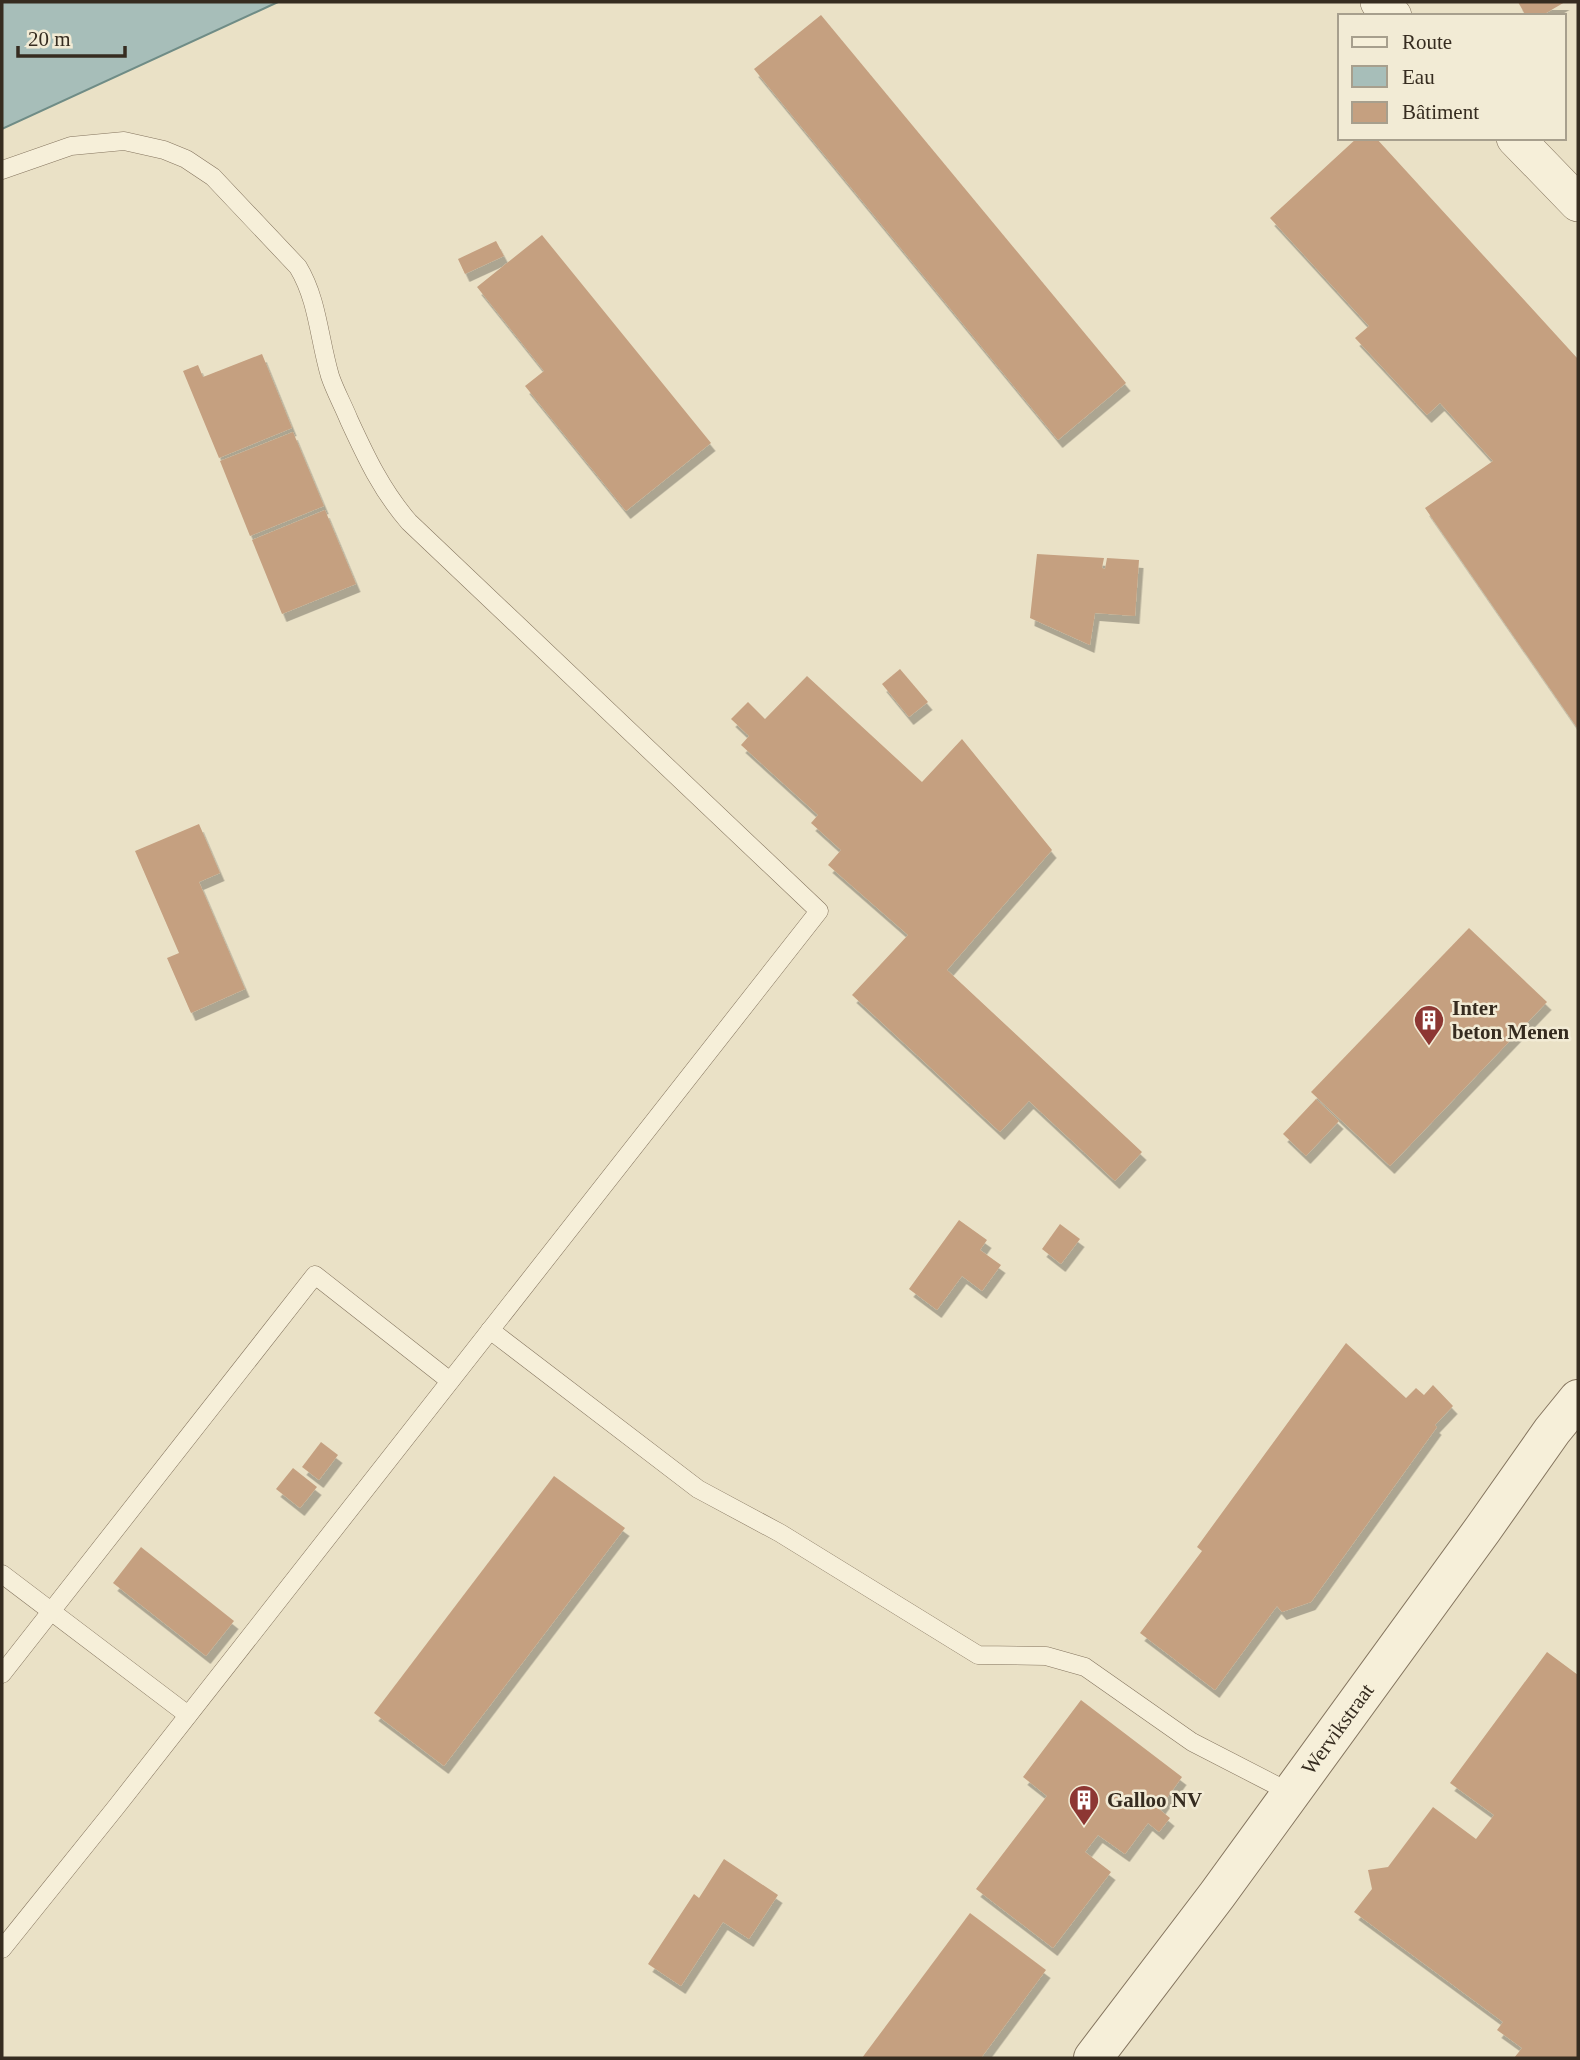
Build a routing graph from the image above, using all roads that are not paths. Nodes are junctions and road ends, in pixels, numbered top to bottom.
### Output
1 (1517, 140) edge
2 (2, 170) edge
3 (1578, 203) edge
4 (490, 1331) junction
5 (450, 1381) junction
6 (1578, 1399) edge
7 (2, 1574) edge
8 (51, 1611) junction
9 (2, 1674) edge
10 (188, 1715) junction
11 (1292, 1793) junction
12 (2, 1949) edge
13 (1093, 2058) edge

1 - 3 street
2 - 4 lane
4 - 5 lane
4 - 11 lane
5 - 8 lane
5 - 10 lane
6 - 11 street, Wervikstraat
7 - 8 lane
8 - 9 lane
8 - 10 lane
10 - 12 lane
11 - 13 street, Wervikstraat

